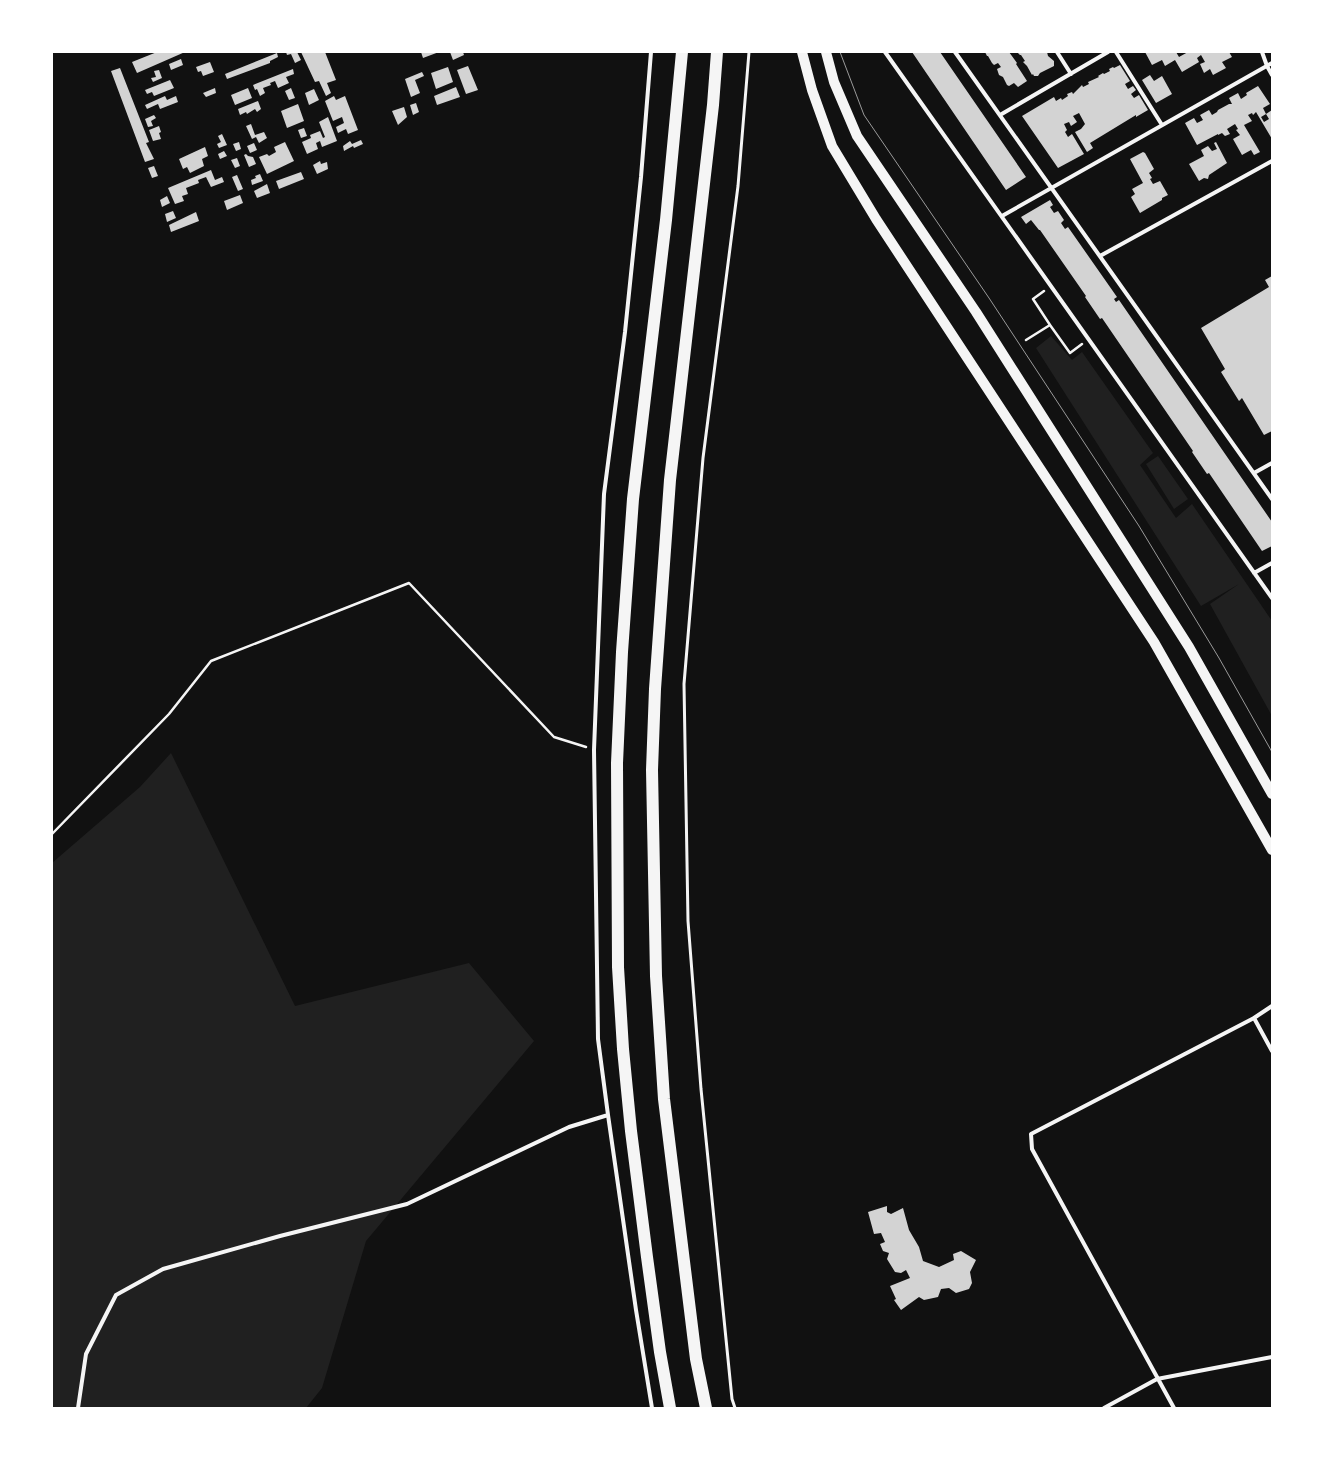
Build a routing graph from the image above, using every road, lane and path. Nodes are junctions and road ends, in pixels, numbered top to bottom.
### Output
1 (651, 52) edge
2 (682, 52) edge
3 (717, 52) edge
4 (749, 52) edge
5 (802, 52) edge
6 (826, 52) edge
7 (885, 52) edge
8 (955, 52) edge
9 (1058, 52) edge
10 (1108, 52) edge
11 (1116, 52) edge
12 (1262, 52) edge
13 (1272, 63) edge
14 (1267, 66) junction
15 (1071, 74) junction
16 (1272, 74) edge
17 (1000, 115) junction
18 (1162, 125) junction
19 (1272, 161) edge
20 (1051, 188) junction
21 (1002, 216) junction
22 (1100, 256) junction
23 (1051, 285) junction
24 (1050, 325) junction
25 (1026, 340) dead end
26 (1089, 340) junction
27 (1272, 463) edge
28 (1254, 473) junction
29 (1272, 499) edge
30 (1272, 563) edge
31 (1254, 572) junction
32 (1272, 598) edge
33 (594, 750) junction
34 (1272, 794) edge
35 (52, 834) edge
36 (1272, 850) edge
37 (1272, 1006) edge
38 (1254, 1018) junction
39 (1272, 1051) edge
40 (608, 1116) junction
41 (1272, 1357) edge
42 (1157, 1378) junction
43 (78, 1408) edge
44 (652, 1408) edge
45 (670, 1408) edge
46 (706, 1408) edge
47 (735, 1408) edge
48 (1104, 1408) edge
49 (1174, 1408) edge

1 - 33 street
2 - 45 highway
3 - 46 highway
4 - 47 lane
5 - 36 main road
6 - 34 main road
7 - 21 street
8 - 17 street
9 - 15 street
10 - 15 street
11 - 18 street
12 - 14 street
13 - 14 street
14 - 16 street
14 - 18 street
15 - 17 street
17 - 20 street
18 - 20 street
19 - 22 street
20 - 21 street
20 - 22 street
21 - 23 street
22 - 28 street
23 - 24 path
23 - 26 street
24 - 25 path
24 - 26 path
26 - 31 street
27 - 28 street
28 - 29 street
30 - 31 street
31 - 32 street
33 - 35 path
33 - 40 street
37 - 38 street
38 - 39 street
38 - 42 street
40 - 43 street
40 - 44 street
41 - 42 street
42 - 48 street
42 - 49 street

